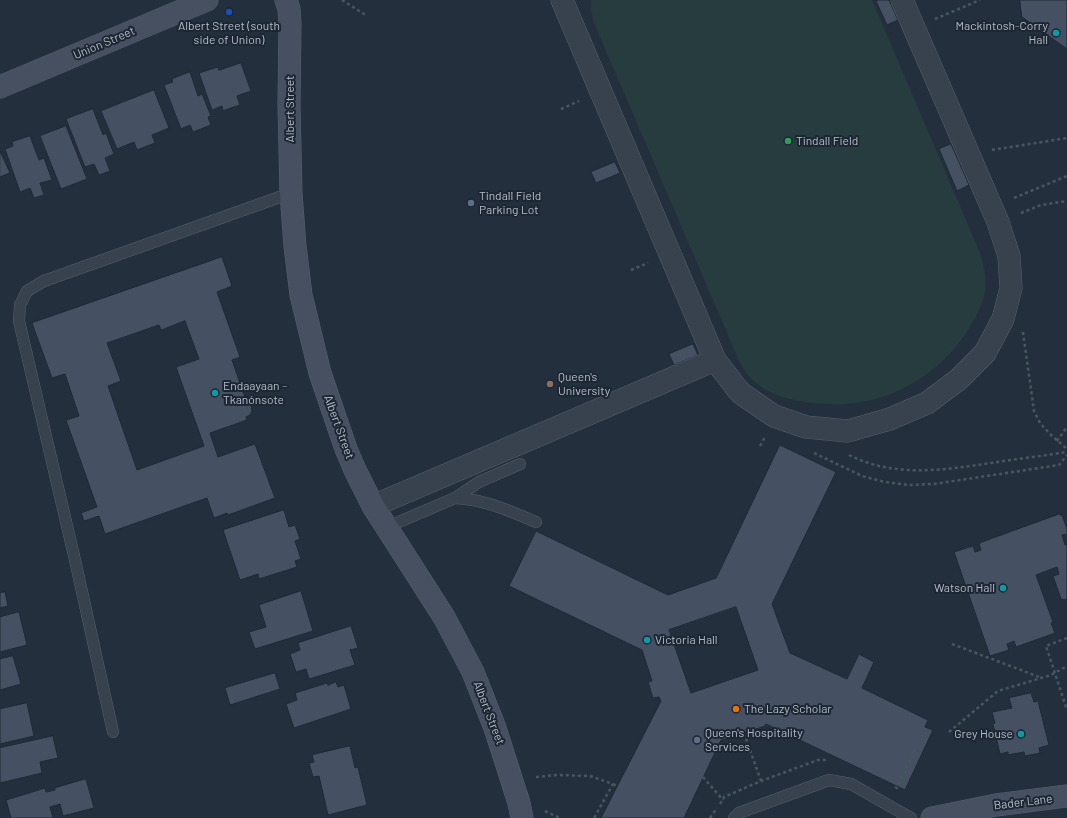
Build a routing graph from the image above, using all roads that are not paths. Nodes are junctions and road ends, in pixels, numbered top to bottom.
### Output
1 (207, 0) edge
2 (286, 0) edge
3 (562, 0) edge
4 (902, 0) edge
5 (0, 87) edge
6 (291, 193) junction
7 (715, 360) junction
8 (520, 464) dead end
9 (455, 498) junction
10 (374, 506) junction
11 (536, 522) dead end
12 (387, 527) junction
13 (113, 732) dead end
14 (1067, 796) edge
15 (531, 813) edge
16 (734, 818) edge
17 (911, 818) edge
18 (932, 818) edge

1 - 5 main road, Union Street
2 - 6 main road, Albert Street
3 - 7 street
4 - 7 street
6 - 10 main road, Albert Street
6 - 13 lane
7 - 10 street
8 - 9 lane
9 - 11 lane
9 - 12 lane
10 - 12 main road, Albert Street
12 - 15 main road, Albert Street
14 - 18 main road, Bader Lane
16 - 17 lane

